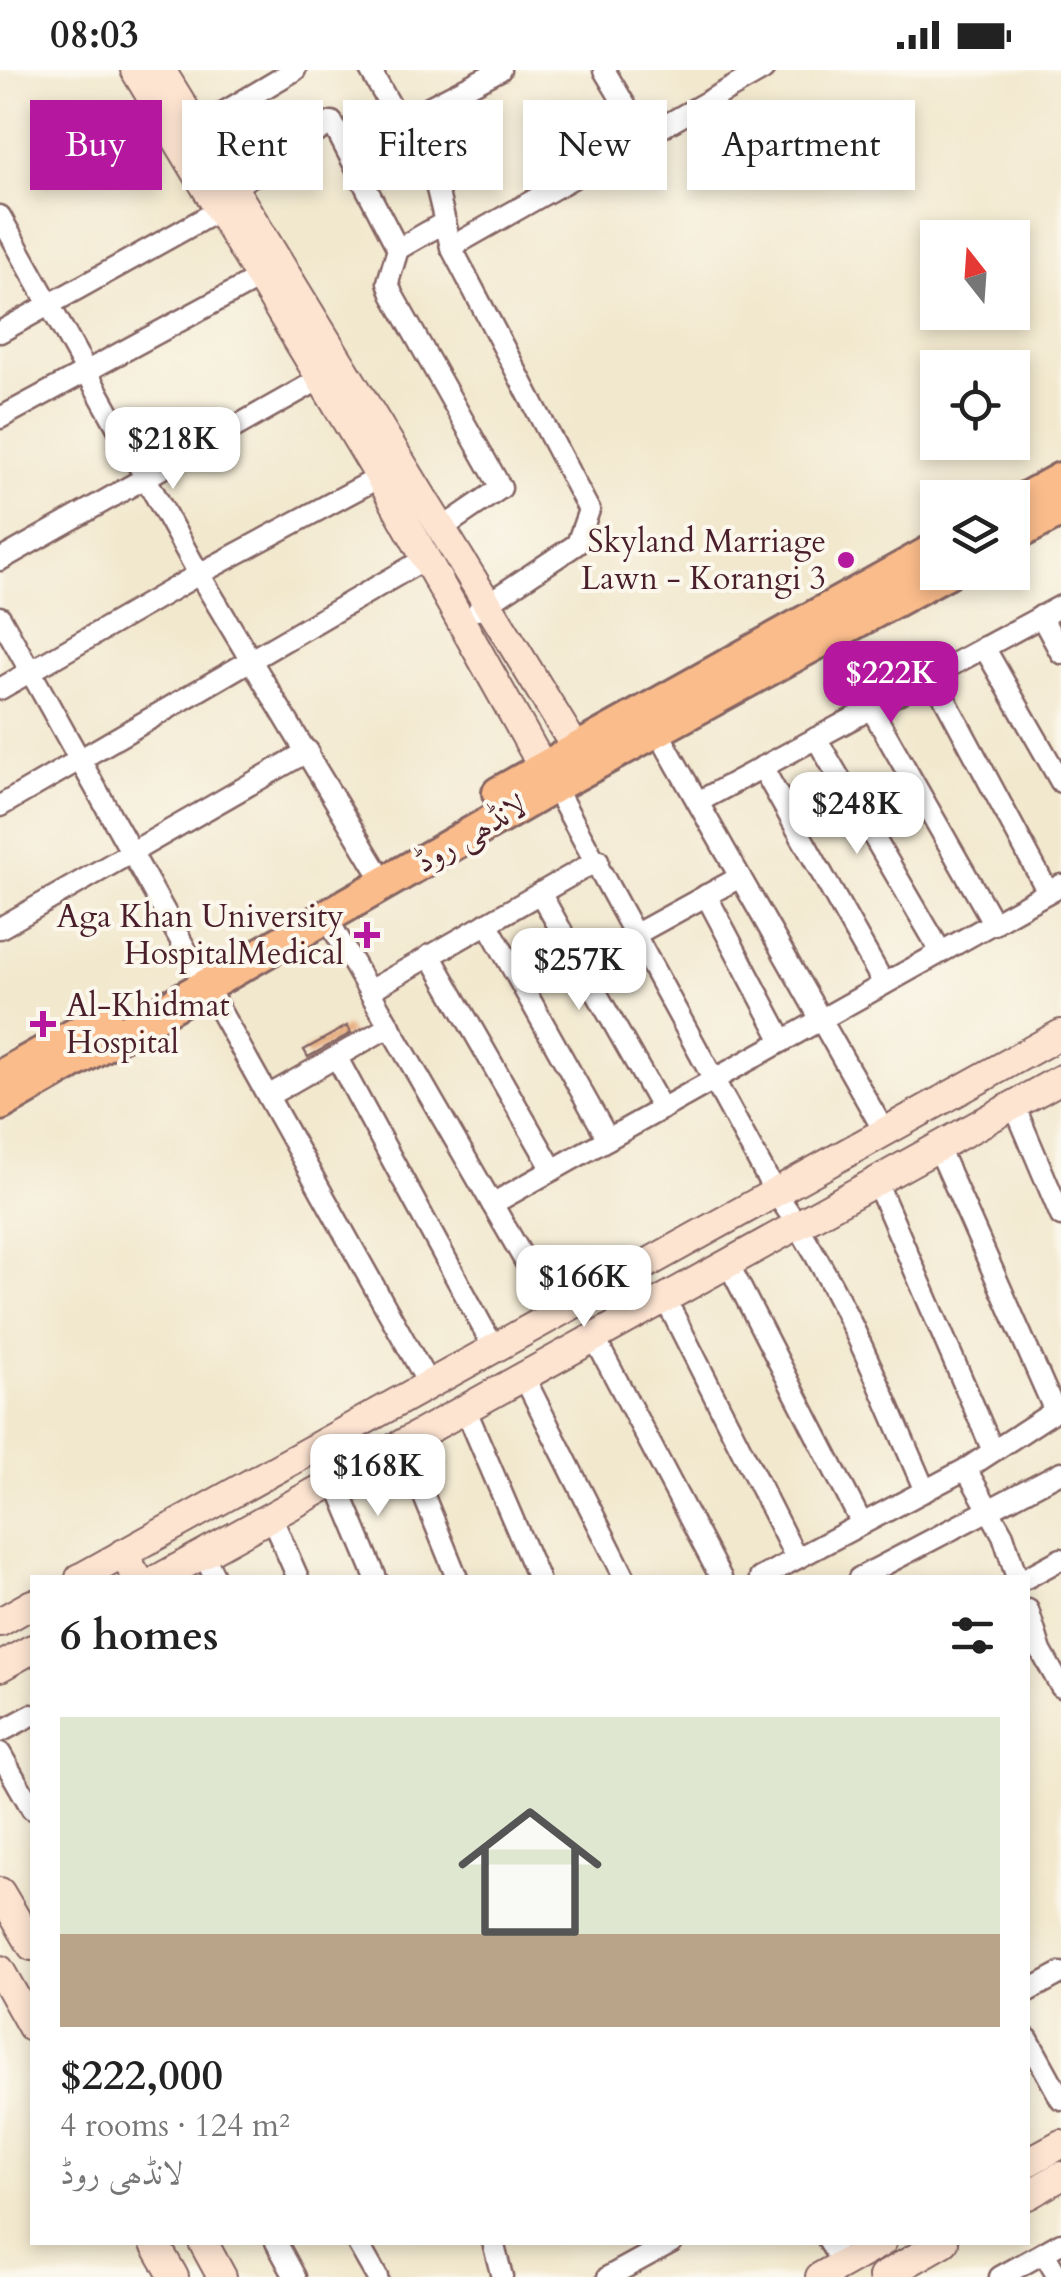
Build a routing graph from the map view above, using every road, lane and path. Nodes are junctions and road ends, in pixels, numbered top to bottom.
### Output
1 (136, 70) edge
2 (161, 70) edge
3 (296, 70) edge
4 (370, 70) edge
5 (500, 70) edge
6 (604, 70) edge
7 (763, 70) edge
8 (244, 100) edge
9 (387, 100) edge
10 (442, 100) edge
11 (622, 100) edge
12 (182, 124) edge
13 (667, 124) edge
14 (182, 129) edge
15 (223, 190) edge
16 (437, 190) edge
17 (551, 190) edge
18 (228, 198) junction
19 (0, 216) edge
20 (445, 222) junction
21 (451, 247) junction
22 (398, 249) junction
23 (261, 277) junction
24 (48, 305) junction
25 (0, 332) edge
26 (86, 371) junction
27 (320, 379) junction
28 (0, 418) edge
29 (380, 477) junction
30 (145, 479) junction
31 (1061, 479) edge
32 (1030, 496) edge
33 (1061, 510) edge
34 (1030, 526) edge
35 (441, 530) junction
36 (920, 559) edge
37 (0, 560) edge
38 (423, 560) junction
39 (199, 574) junction
40 (920, 587) edge
41 (488, 603) junction
42 (1061, 606) edge
43 (1041, 616) junction
44 (0, 617) edge
45 (460, 622) junction
46 (984, 647) junction
47 (1061, 652) edge
48 (254, 659) junction
49 (31, 672) junction
50 (932, 675) junction
51 (0, 689) edge
52 (871, 708) junction
53 (658, 732) junction
54 (816, 738) junction
55 (308, 752) junction
56 (583, 758) junction
57 (80, 760) junction
58 (762, 767) junction
59 (548, 777) junction
60 (1061, 782) edge
61 (698, 802) junction
62 (0, 806) edge
63 (131, 851) junction
64 (598, 860) junction
65 (375, 867) junction
66 (740, 877) junction
67 (1055, 889) edge
68 (540, 893) junction
69 (706, 896) junction
70 (327, 918) junction
71 (487, 923) junction
72 (994, 924) junction
73 (0, 928) edge
74 (638, 933) junction
75 (941, 952) junction
76 (430, 955) junction
77 (201, 976) junction
78 (884, 984) junction
79 (369, 991) junction
80 (820, 1022) junction
81 (390, 1026) junction
82 (1061, 1034) edge
83 (783, 1040) junction
84 (337, 1058) junction
85 (0, 1077) edge
86 (714, 1077) junction
87 (1061, 1079) edge
88 (268, 1096) junction
89 (0, 1104) edge
90 (1014, 1105) junction
91 (662, 1109) junction
92 (884, 1131) junction
93 (608, 1139) junction
94 (938, 1147) junction
95 (906, 1165) junction
96 (553, 1170) junction
97 (876, 1181) junction
98 (775, 1192) junction
99 (492, 1204) junction
100 (1061, 1216) edge
101 (798, 1224) junction
102 (728, 1263) junction
103 (665, 1298) junction
104 (555, 1314) junction
105 (594, 1337) junction
106 (504, 1342) junction
107 (528, 1373) junction
108 (428, 1383) junction
109 (465, 1408) junction
110 (1058, 1408) edge
111 (402, 1442) junction
112 (993, 1451) junction
113 (966, 1469) junction
114 (1061, 1472) edge
115 (335, 1480) junction
116 (925, 1491) junction
117 (986, 1510) junction
118 (270, 1516) junction
119 (862, 1524) junction
120 (796, 1558) junction
121 (1061, 1559) edge
122 (209, 1565) edge
123 (130, 1566) edge
124 (92, 1575) edge
125 (171, 1575) edge
126 (297, 1575) edge
127 (375, 1575) edge
128 (455, 1575) edge
129 (537, 1575) edge
130 (624, 1575) edge
131 (719, 1575) edge
132 (765, 1575) edge
133 (865, 1575) edge
134 (1016, 1575) edge
135 (1030, 1576) edge
136 (30, 1605) edge
137 (1030, 1616) edge
138 (0, 1622) edge
139 (30, 1650) edge
140 (0, 1667) edge
141 (1061, 1687) edge
142 (30, 1716) edge
143 (0, 1732) edge
144 (0, 1753) edge
145 (27, 1785) edge
146 (0, 1892) edge
147 (25, 1917) edge
148 (0, 1970) edge
149 (1061, 1974) edge
150 (1030, 1990) edge
151 (30, 2022) edge
152 (1030, 2043) edge
153 (1061, 2099) edge
154 (1061, 2144) edge
155 (1030, 2161) edge
156 (1061, 2176) edge
157 (1030, 2194) edge
158 (156, 2245) edge
159 (205, 2245) edge
160 (278, 2245) edge
161 (359, 2245) edge
162 (493, 2245) edge
163 (661, 2245) edge
164 (874, 2245) edge
165 (939, 2245) edge
166 (1052, 2248) edge
167 (636, 2252) edge
168 (831, 2261) edge
169 (495, 2275) edge
170 (174, 2277) edge
171 (222, 2277) edge
172 (295, 2277) edge
173 (377, 2277) edge
174 (608, 2277) edge
175 (883, 2277) edge
176 (1000, 2277) edge
177 (1058, 2277) edge

1 - 14 street
2 - 12 street
3 - 8 street
4 - 9 street
5 - 10 street
6 - 11 street
7 - 13 street
15 - 18 street
16 - 20 street
17 - 21 street
18 - 22 street
18 - 23 street
18 - 24 street
18 - 35 street
19 - 24 street
20 - 21 street
20 - 22 street
21 - 41 street
22 - 35 street
23 - 26 street
23 - 27 street
24 - 25 street
24 - 26 street
26 - 28 street
26 - 30 street
27 - 29 street
27 - 30 street
29 - 38 street
29 - 39 street
30 - 37 street
30 - 39 street
31 - 32 main road
33 - 34 main road
35 - 41 street
36 - 56 main road, لانڈھی روڈ
38 - 45 street
38 - 48 street
39 - 48 street
39 - 49 street
40 - 53 main road, لانڈھی روڈ
41 - 45 street
41 - 56 street
42 - 43 street
43 - 46 street
43 - 47 street
44 - 49 street
45 - 59 street
46 - 50 street
46 - 60 street
48 - 55 street
48 - 57 street
49 - 51 street
49 - 57 street
50 - 52 street
50 - 67 street
52 - 54 street
52 - 72 street
53 - 56 main road, لانڈھی روڈ
53 - 61 street
54 - 58 street
54 - 75 street
55 - 63 street
55 - 65 street
56 - 59 main road, لانڈھی روڈ
57 - 62 street
57 - 63 street
58 - 61 street
58 - 78 street
59 - 64 street
59 - 65 main road, لانڈھی روڈ
59 - 70 main road, لانڈھی روڈ
61 - 66 street
63 - 73 street
63 - 77 street
64 - 68 street
64 - 74 street
65 - 77 main road, لانڈھی روڈ
66 - 69 street
66 - 80 street
67 - 72 street
68 - 71 street
68 - 91 street
69 - 74 street
69 - 83 street
70 - 77 main road, لانڈھی روڈ
70 - 79 street
71 - 76 street
71 - 93 street
72 - 75 street
74 - 86 street
75 - 78 street
76 - 79 street
76 - 96 street
77 - 85 main road, لانڈھی روڈ
77 - 88 street
77 - 89 main road, لانڈھی روڈ
78 - 80 street
79 - 81 street
80 - 83 street
80 - 92 street
81 - 84 street
81 - 99 street
82 - 92 street
83 - 86 street
84 - 88 street
84 - 106 street
86 - 91 street
86 - 98 street
87 - 90 street
88 - 108 street
90 - 94 street
90 - 100 street
91 - 93 street
92 - 95 street
92 - 98 street
93 - 96 street
94 - 95 street
94 - 110 street
95 - 97 street
96 - 99 street
97 - 101 street
97 - 112 street
98 - 101 street
98 - 104 street
99 - 104 street
101 - 102 street
101 - 116 street
102 - 103 street
102 - 119 street
103 - 105 street
103 - 120 street
104 - 106 street
105 - 107 street
105 - 131 street
106 - 107 street
106 - 108 street
107 - 109 street
107 - 130 street
108 - 123 street
109 - 111 street
109 - 129 street
110 - 112 street
111 - 115 street
111 - 128 street
112 - 113 street
113 - 116 street
113 - 117 street
114 - 117 street
115 - 118 street
115 - 127 street
116 - 119 street
117 - 133 street
117 - 134 street
118 - 122 street
118 - 126 street
119 - 120 street
120 - 132 street
121 - 135 street
122 - 125 street
123 - 124 street
136 - 138 street
137 - 141 street
139 - 140 street
142 - 143 street
144 - 145 street
146 - 147 street
148 - 151 street
149 - 150 street
152 - 153 street
154 - 155 street
156 - 157 street
158 - 170 street
159 - 171 street
160 - 172 street
161 - 173 street
162 - 169 street
163 - 167 street
164 - 168 street
165 - 175 street
166 - 176 street
166 - 177 street
167 - 174 street

